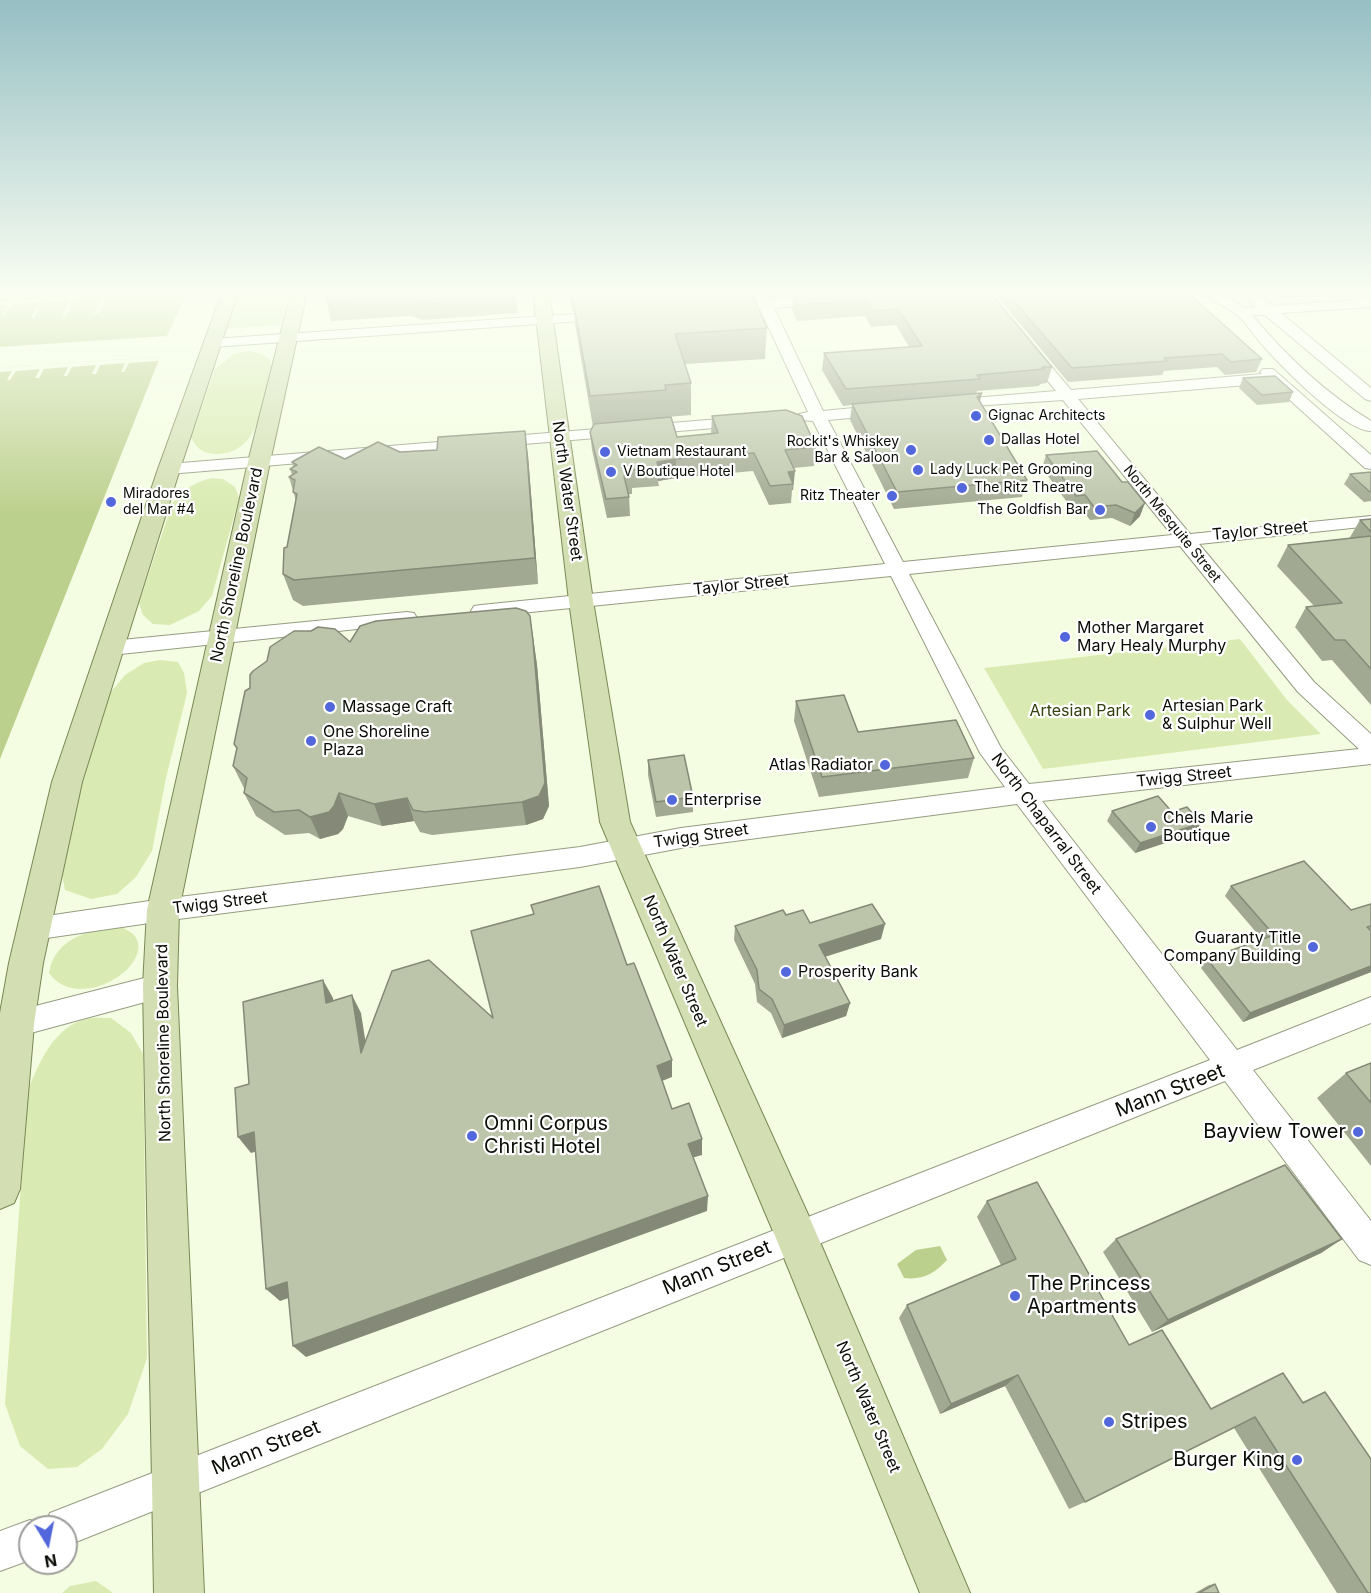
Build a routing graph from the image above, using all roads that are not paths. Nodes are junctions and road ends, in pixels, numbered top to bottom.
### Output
1 (204, 366) edge
2 (282, 366) edge
3 (550, 366) edge
4 (787, 366) edge
5 (1043, 366) edge
6 (1262, 366) edge
7 (1290, 366) edge
8 (1336, 366) edge
9 (1274, 378) junction
10 (1067, 395) junction
11 (1371, 396) edge
12 (936, 406) edge
13 (900, 409) edge
14 (806, 417) junction
15 (759, 421) edge
16 (1370, 429) edge
17 (560, 437) junction
18 (259, 462) junction
19 (1371, 464) edge
20 (169, 470) junction
21 (1371, 521) edge
22 (1183, 538) junction
23 (898, 569) junction
24 (582, 601) junction
25 (459, 613) edge
26 (429, 616) edge
27 (221, 637) junction
28 (111, 648) junction
29 (1368, 745) edge
30 (1022, 794) junction
31 (626, 848) junction
32 (163, 910) junction
33 (33, 929) junction
34 (160, 987) junction
35 (1371, 1010) edge
36 (16, 1024) junction
37 (1232, 1066) junction
38 (0, 1189) edge
39 (796, 1236) junction
40 (1371, 1248) edge
41 (178, 1483) junction
42 (78, 1521) edge
43 (18, 1544) edge
44 (0, 1551) edge
45 (179, 1593) edge
46 (945, 1593) edge

1 - 20 main road
2 - 18 main road, North Shoreline Boulevard
3 - 17 main road, North Water Street
4 - 14 street, North Chaparral Street
5 - 10 street, North Mesquite Street
6 - 9 street
7 - 16 street
8 - 11 street
9 - 10 street
9 - 19 street
10 - 12 street
10 - 22 street, North Mesquite Street
13 - 14 street
14 - 23 street, North Chaparral Street
15 - 17 street
17 - 18 street
17 - 24 main road, North Water Street
18 - 20 street
18 - 27 main road, North Shoreline Boulevard
20 - 28 main road
21 - 22 street, Taylor Street
22 - 23 street, Taylor Street
22 - 29 street, North Mesquite Street
23 - 24 street, Taylor Street
23 - 30 street, North Chaparral Street
24 - 25 street, Taylor Street
24 - 31 main road, North Water Street
26 - 27 street
27 - 28 street
27 - 32 main road, North Shoreline Boulevard
28 - 33 main road
29 - 30 street, Twigg Street
30 - 31 street, Twigg Street
30 - 37 street, North Chaparral Street
31 - 32 street, Twigg Street
31 - 39 main road, North Water Street
32 - 33 street, Twigg Street
32 - 34 main road, North Shoreline Boulevard
33 - 36 main road
34 - 36 street
34 - 41 main road, North Shoreline Boulevard
35 - 37 street, Mann Street
36 - 38 main road
37 - 39 street, Mann Street
37 - 40 street, North Chaparral Street
39 - 41 street, Mann Street
39 - 46 main road, North Water Street
41 - 42 street, Mann Street
41 - 45 main road, North Shoreline Boulevard
43 - 44 street

